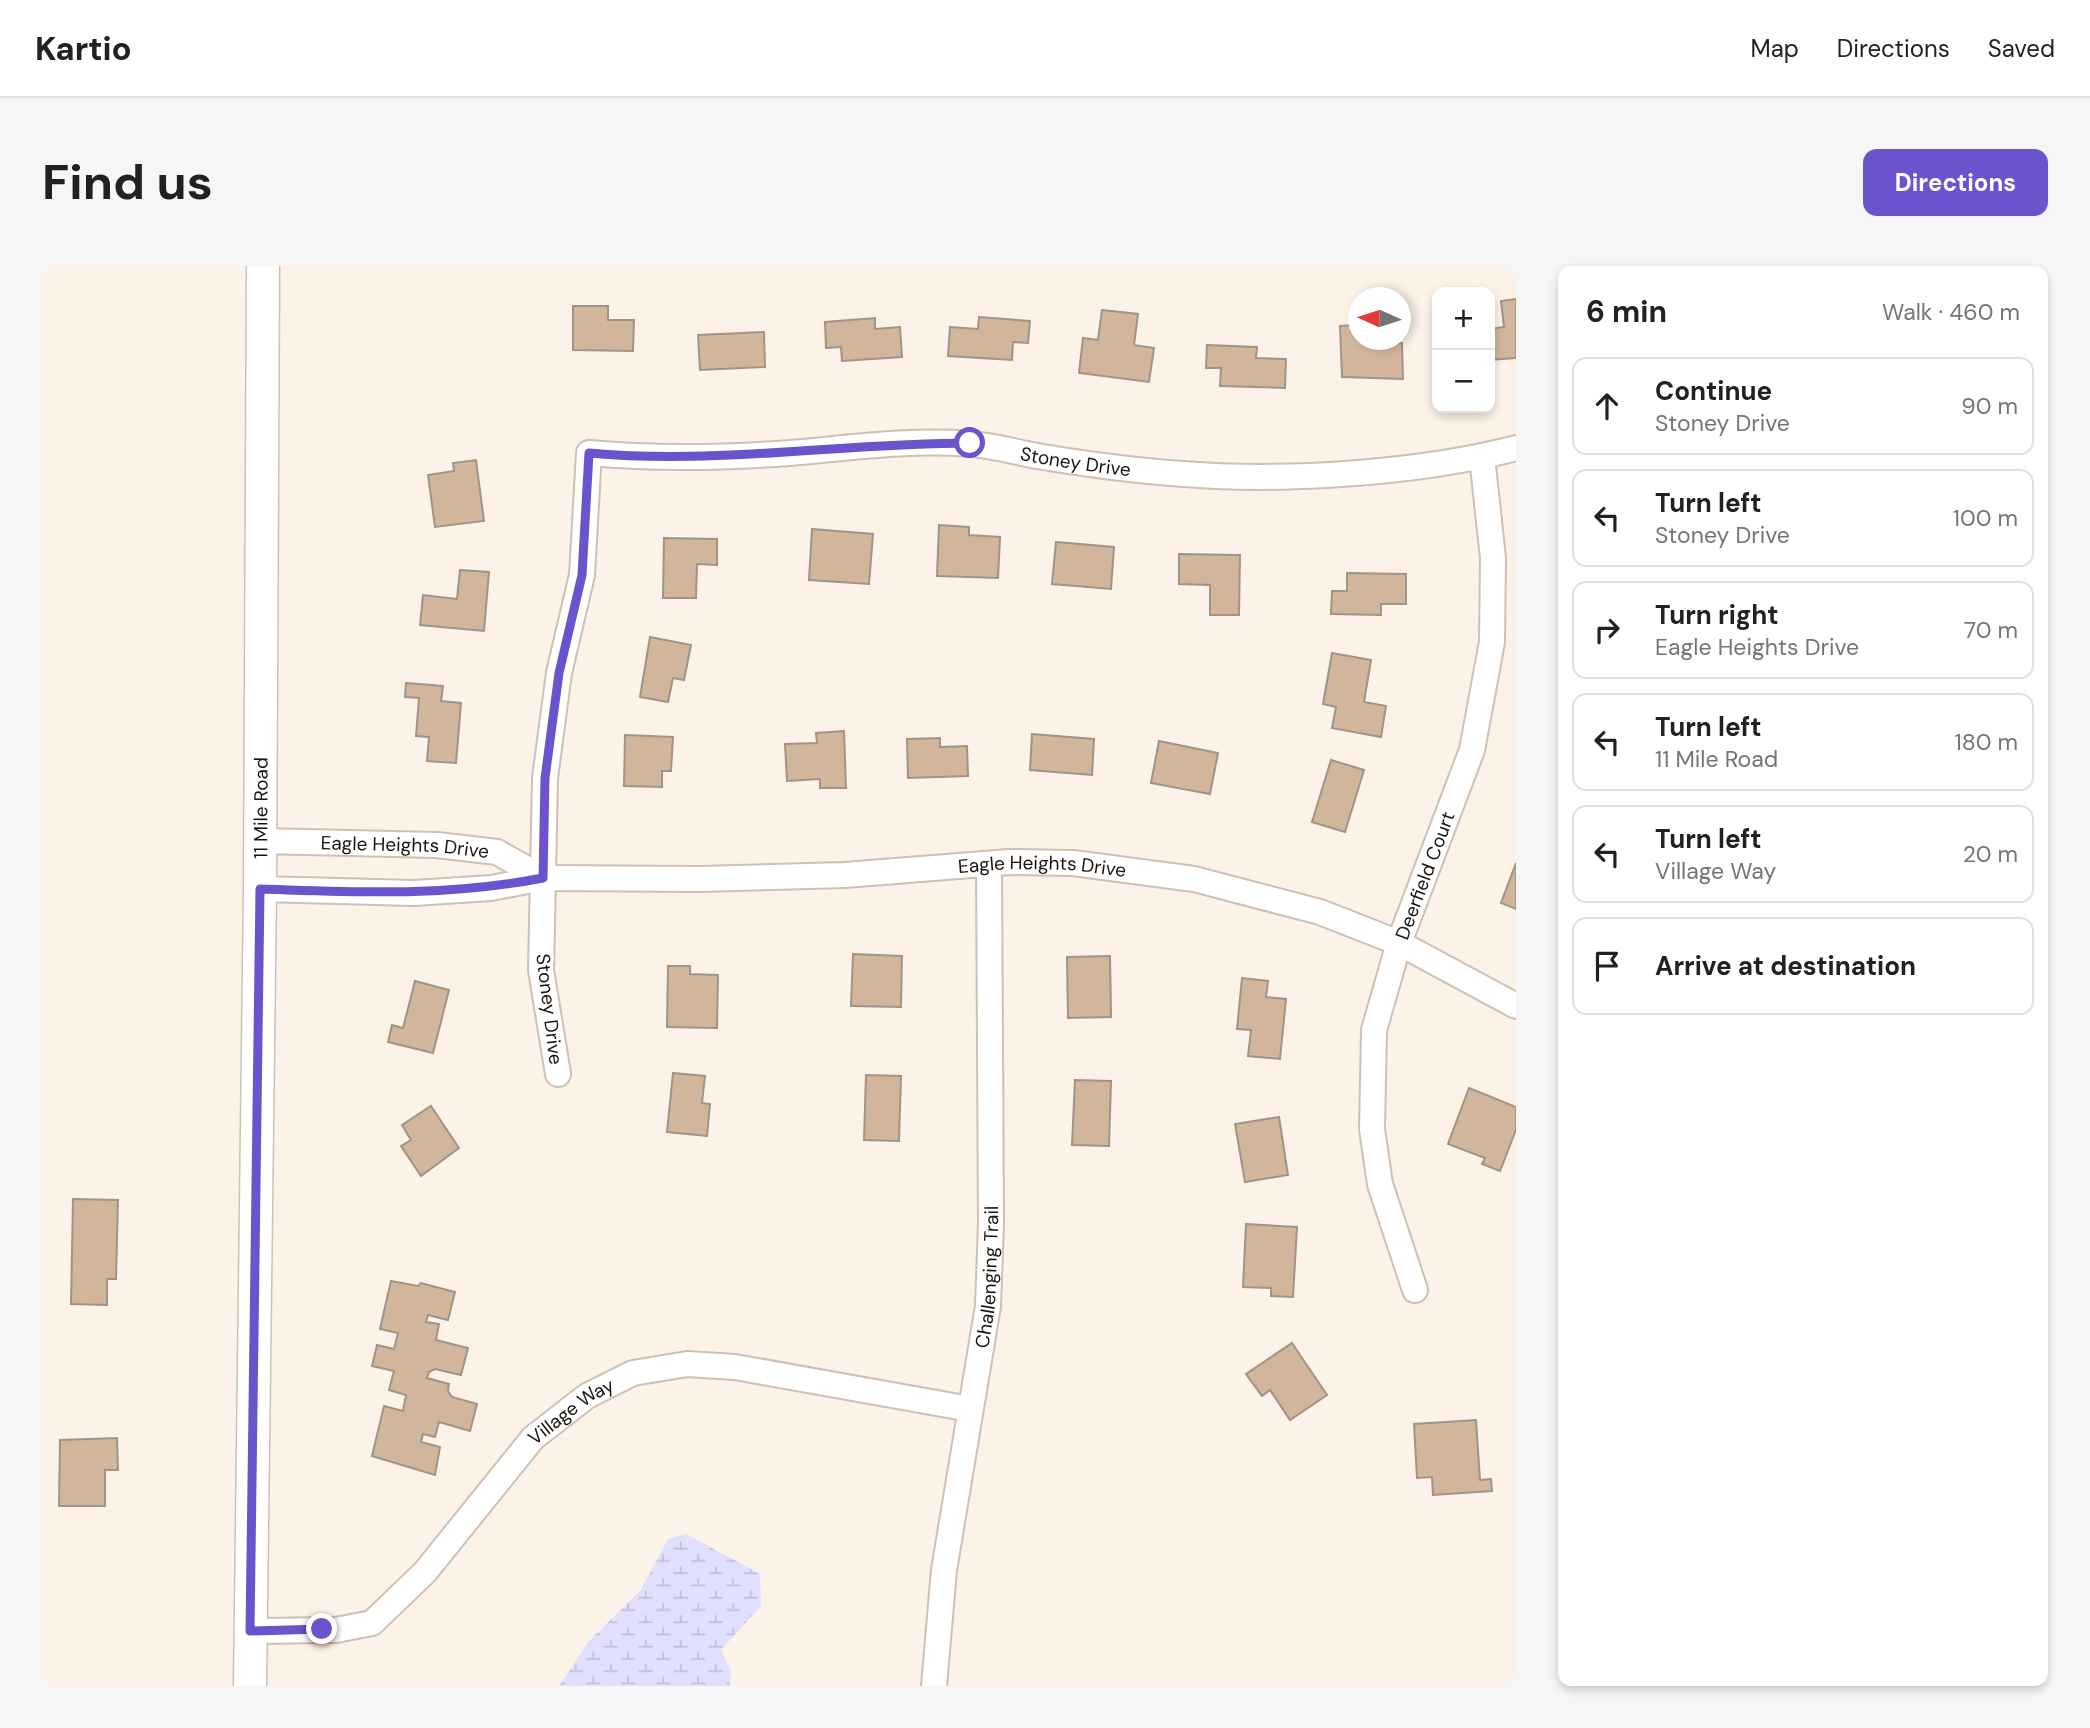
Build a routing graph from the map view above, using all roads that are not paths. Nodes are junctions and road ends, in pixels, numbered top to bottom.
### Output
1 (263, 266) edge
2 (1516, 448) edge
3 (1482, 457) junction
4 (261, 841) junction
5 (989, 865) junction
6 (543, 878) junction
7 (260, 889) junction
8 (1399, 943) junction
9 (1516, 1006) edge
10 (558, 1074) dead end
11 (1415, 1290) dead end
12 (970, 1409) junction
13 (250, 1631) junction
14 (250, 1686) edge
15 (934, 1686) edge

1 - 4 street, 11 Mile Road
2 - 3 street, Stoney Drive
3 - 6 street, Stoney Drive
3 - 8 street, Deerfield Court
4 - 6 street, Eagle Heights Drive
4 - 7 street, 11 Mile Road
5 - 6 street, Eagle Heights Drive
5 - 8 street, Eagle Heights Drive
5 - 12 street, Challenging Trail
6 - 7 street, Eagle Heights Drive
6 - 10 street, Stoney Drive
7 - 13 street, 11 Mile Road
8 - 9 street, Eagle Heights Drive
8 - 11 street, Deerfield Court
12 - 13 street, Village Way
12 - 15 street, Challenging Trail
13 - 14 street, 11 Mile Road

